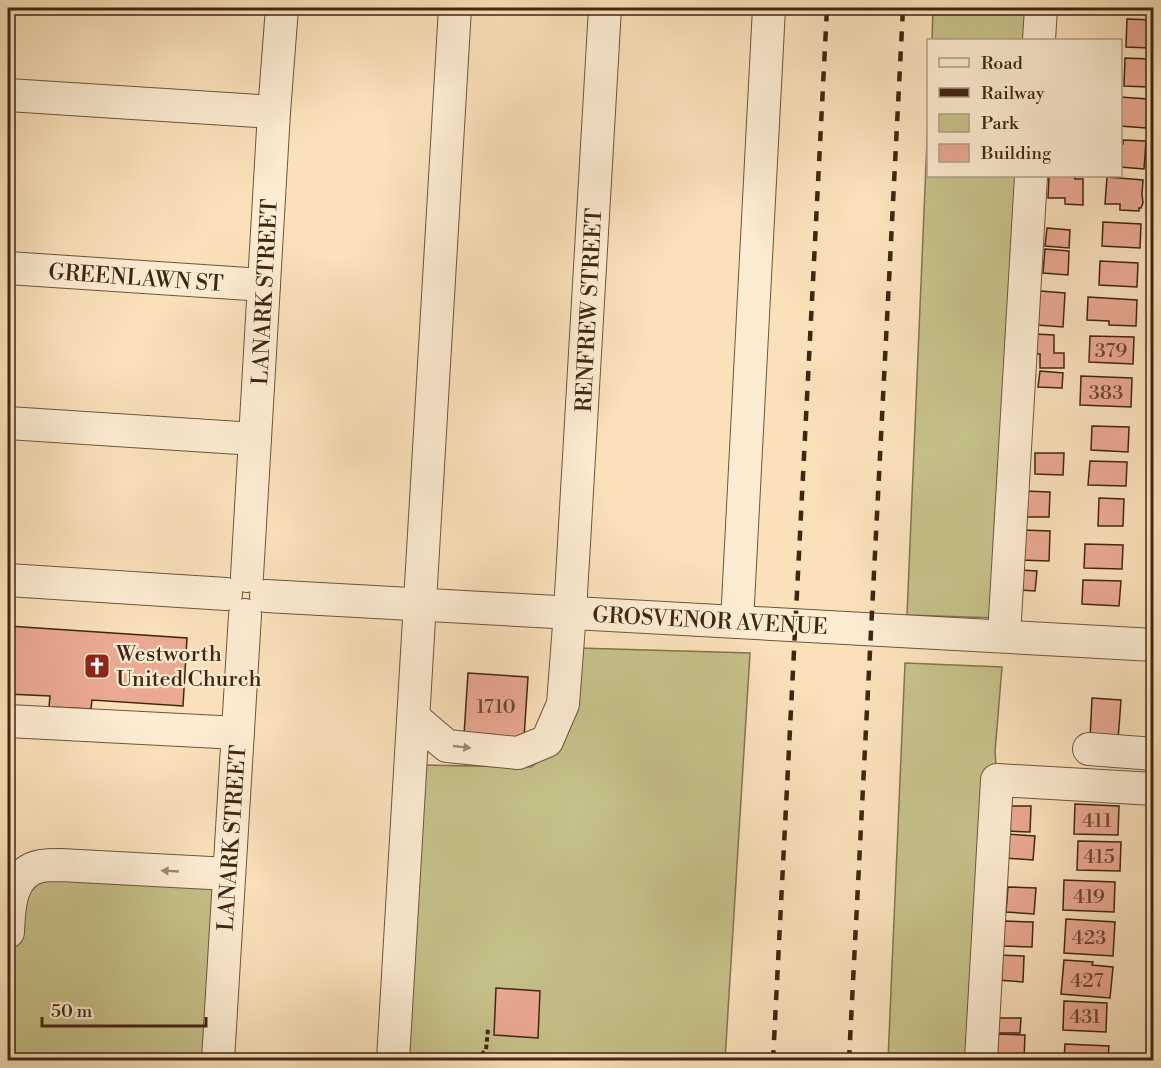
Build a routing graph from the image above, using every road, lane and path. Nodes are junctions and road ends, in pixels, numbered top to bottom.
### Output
1 (282, 8) edge
2 (455, 8) edge
3 (605, 8) edge
4 (769, 8) edge
5 (1041, 8) edge
6 (1039, 39) edge
7 (8, 95) edge
8 (274, 112) junction
9 (1031, 177) edge
10 (8, 268) edge
11 (264, 285) junction
12 (8, 423) edge
13 (255, 439) junction
14 (8, 580) edge
15 (246, 595) junction
16 (420, 604) junction
17 (570, 612) junction
18 (736, 622) junction
19 (1005, 636) junction
20 (1154, 645) edge
21 (414, 718) junction
22 (8, 721) edge
23 (238, 733) junction
24 (1089, 749) dead end
25 (1154, 754) edge
26 (1154, 789) edge
27 (229, 874) junction
28 (8, 932) edge
29 (488, 1029) dead end
30 (218, 1060) edge
31 (393, 1060) edge
32 (476, 1060) edge
33 (981, 1060) edge

1 - 8 street, LANARK STREET
2 - 16 street
3 - 17 street, RENFREW STREET
4 - 18 street
5 - 6 street
7 - 8 street
8 - 11 street, LANARK STREET
9 - 19 street
10 - 11 street, GREENLAWN ST
11 - 13 street, LANARK STREET
12 - 13 street
13 - 15 street, LANARK STREET
14 - 15 street, GROSVENOR AVENUE
15 - 16 street, GROSVENOR AVENUE
15 - 23 street, LANARK STREET
16 - 17 street, GROSVENOR AVENUE
16 - 21 street
17 - 18 street, GROSVENOR AVENUE
21 -> 17 street, RENFREW STREET
18 - 19 street, GROSVENOR AVENUE
19 - 20 street, GROSVENOR AVENUE
21 - 31 street
22 - 23 street
23 - 27 street, LANARK STREET
24 - 25 street
26 - 33 street
27 -> 28 street
27 - 30 street, LANARK STREET
29 - 32 path

